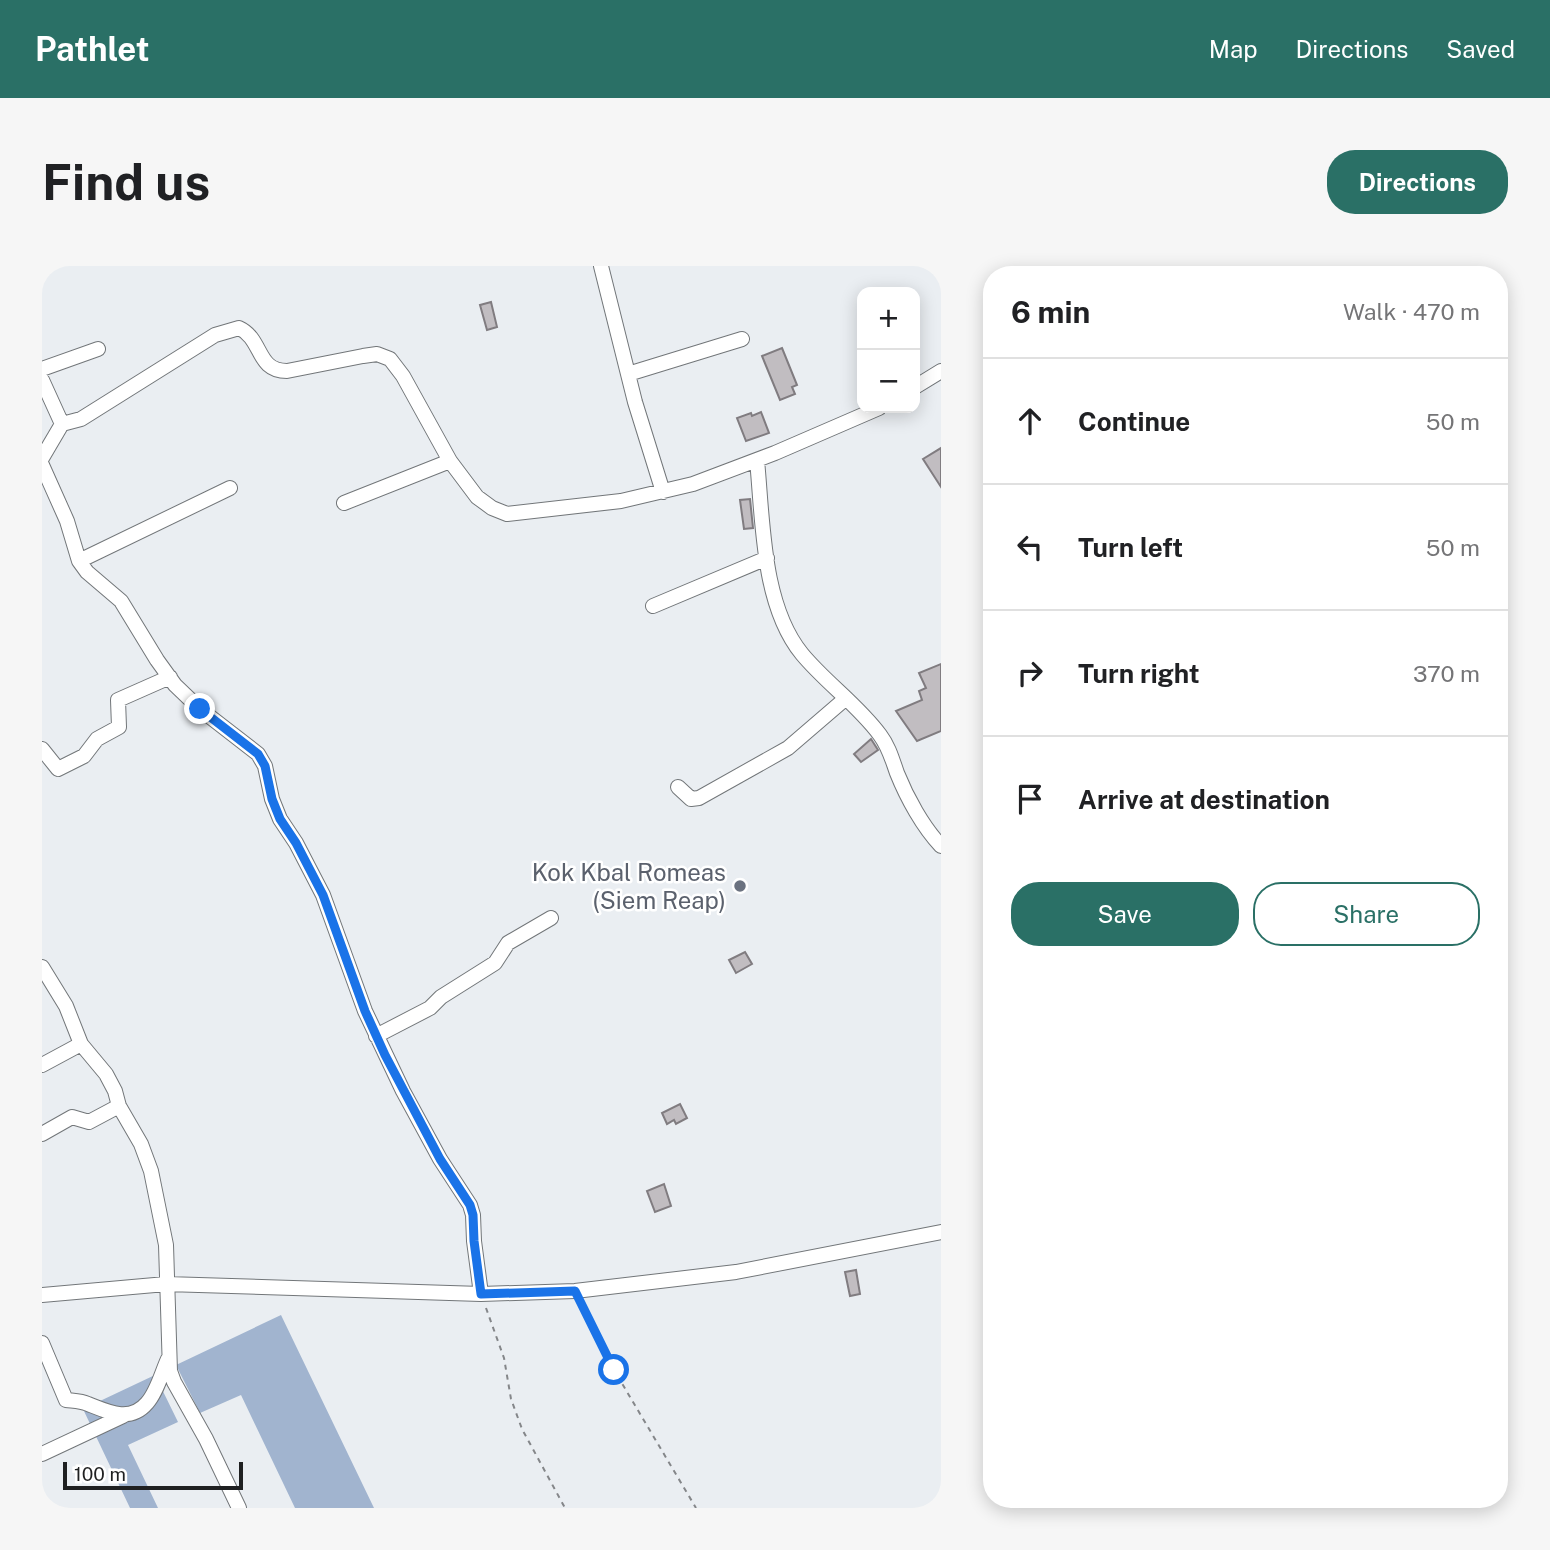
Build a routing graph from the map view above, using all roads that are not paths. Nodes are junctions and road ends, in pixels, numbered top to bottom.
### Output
1 (601, 266) edge
2 (742, 339) dead end
3 (98, 349) dead end
4 (42, 369) edge
5 (941, 371) edge
6 (628, 374) junction
7 (42, 380) edge
8 (920, 384) edge
9 (867, 413) edge
10 (62, 424) junction
11 (42, 458) edge
12 (757, 460) junction
13 (450, 461) junction
14 (42, 465) edge
15 (230, 488) dead end
16 (663, 492) junction
17 (344, 503) dead end
18 (767, 558) junction
19 (79, 561) junction
20 (653, 606) dead end
21 (170, 677) junction
22 (845, 699) junction
23 (42, 749) edge
24 (678, 787) dead end
25 (941, 846) edge
26 (551, 918) dead end
27 (42, 967) edge
28 (376, 1036) junction
29 (81, 1044) junction
30 (42, 1065) edge
31 (119, 1107) junction
32 (42, 1134) edge
33 (941, 1232) edge
34 (166, 1284) junction
35 (481, 1294) junction
36 (42, 1295) edge
37 (42, 1343) edge
38 (170, 1356) junction
39 (124, 1415) junction
40 (42, 1454) edge
41 (239, 1508) edge

1 - 6 street
2 - 6 street
3 - 4 street
5 - 8 street
6 - 16 street
7 - 10 street
9 - 12 street
10 - 11 street
10 - 13 street
12 - 16 street
12 - 18 street
13 - 16 street
13 - 17 street
14 - 19 street
15 - 19 street
18 - 20 street
18 - 22 street
19 - 21 street
21 - 23 street
21 - 28 street
22 - 24 street
22 - 25 street
26 - 28 street
27 - 29 street
28 - 35 street
29 - 30 street
29 - 31 street
31 - 32 street
31 - 34 street
33 - 35 street
34 - 35 street
34 - 36 street
34 - 38 street
37 - 39 street
38 - 39 street
38 - 41 street
39 - 40 street

